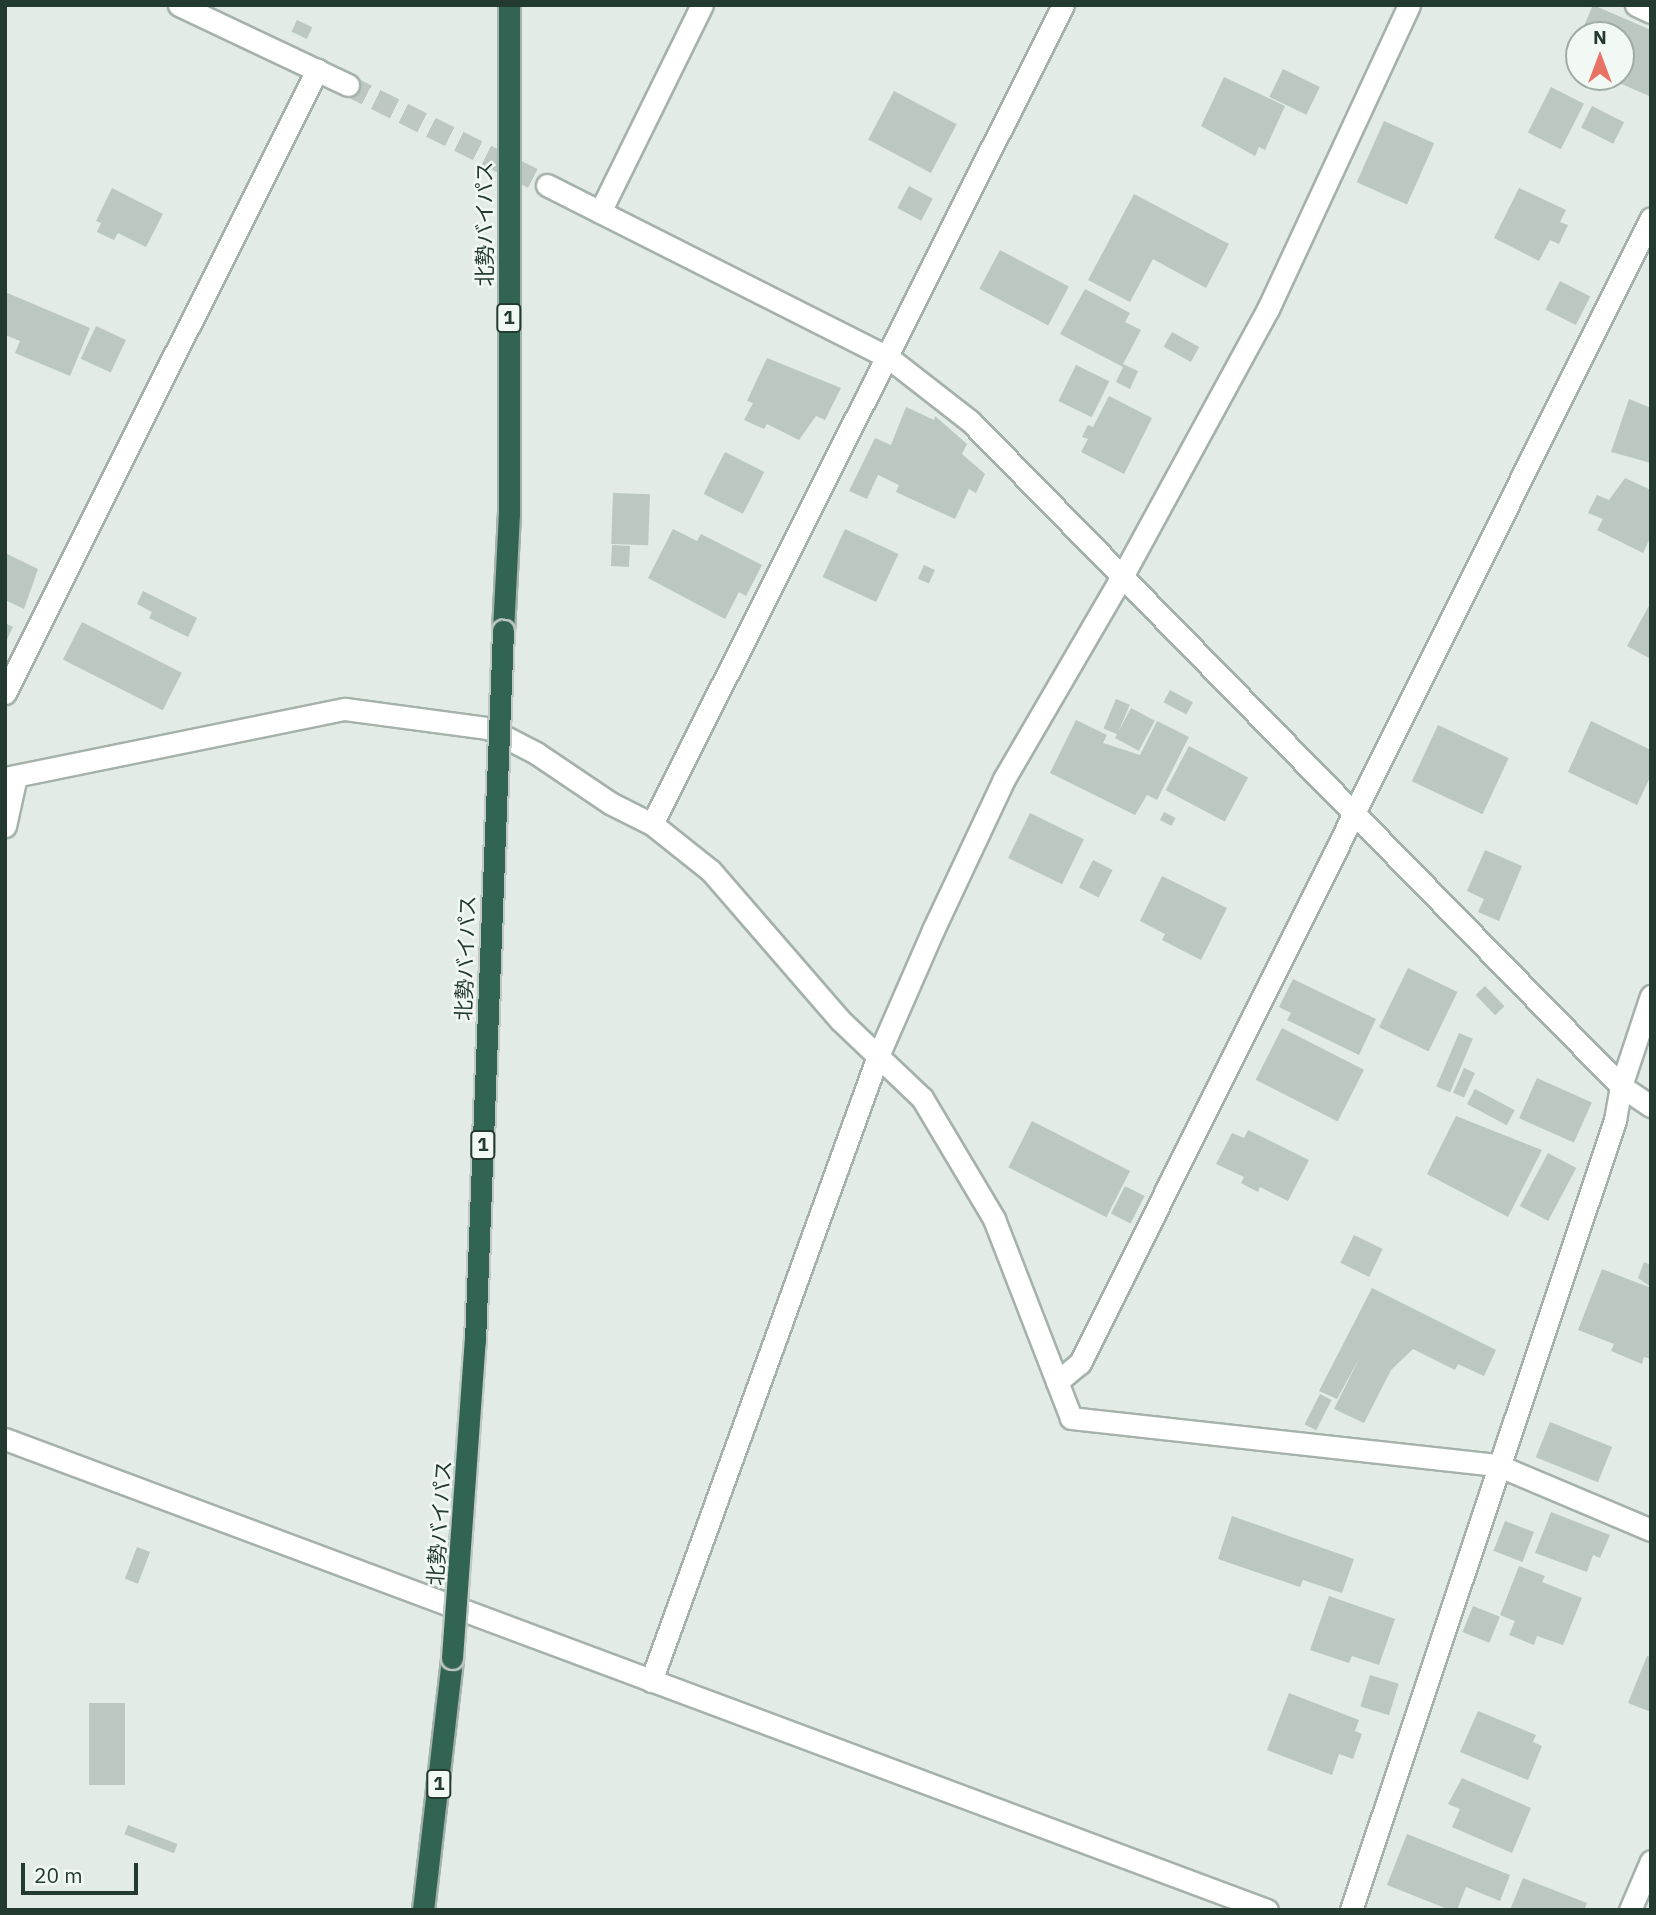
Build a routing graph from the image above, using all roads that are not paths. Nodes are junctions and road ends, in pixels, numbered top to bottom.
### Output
1 (179, 5) edge
2 (509, 5) edge
3 (702, 5) edge
4 (1063, 5) edge
5 (1409, 5) edge
6 (1636, 5) edge
7 (1651, 12) edge
8 (317, 70) junction
9 (348, 85) tunnel mouth
10 (547, 185) tunnel mouth
11 (600, 212) junction
12 (1651, 218) edge
13 (889, 358) junction
14 (1124, 573) junction
15 (5, 693) edge
16 (10, 777) edge
17 (1355, 818) junction
18 (652, 824) junction
19 (5, 826) edge
20 (1651, 996) edge
21 (878, 1056) junction
22 (1621, 1086) junction
23 (1651, 1106) edge
24 (1057, 1382) junction
25 (5, 1439) edge
26 (1497, 1465) junction
27 (1651, 1530) edge
28 (651, 1681) junction
29 (1651, 1861) edge
30 (424, 1910) edge
31 (1267, 1910) edge
32 (1351, 1910) edge
33 (1630, 1910) edge

1 - 8 street
2 - 30 highway, 北勢バイパス / 1, bridge
3 - 11 street
4 - 13 street
5 - 14 street
6 - 7 street
8 - 9 street
8 - 15 street
10 - 11 street
11 - 13 street
12 - 17 street
13 - 14 street
13 - 18 street
14 - 17 street
14 - 21 street
16 - 18 street
16 - 19 street
17 - 22 street
17 - 24 street
18 - 21 street
20 - 22 street
21 - 24 street
21 - 28 street
22 - 23 street
22 - 26 street
24 - 26 street
25 - 28 street
26 - 27 street
26 - 32 street
28 - 31 street
29 - 33 street

